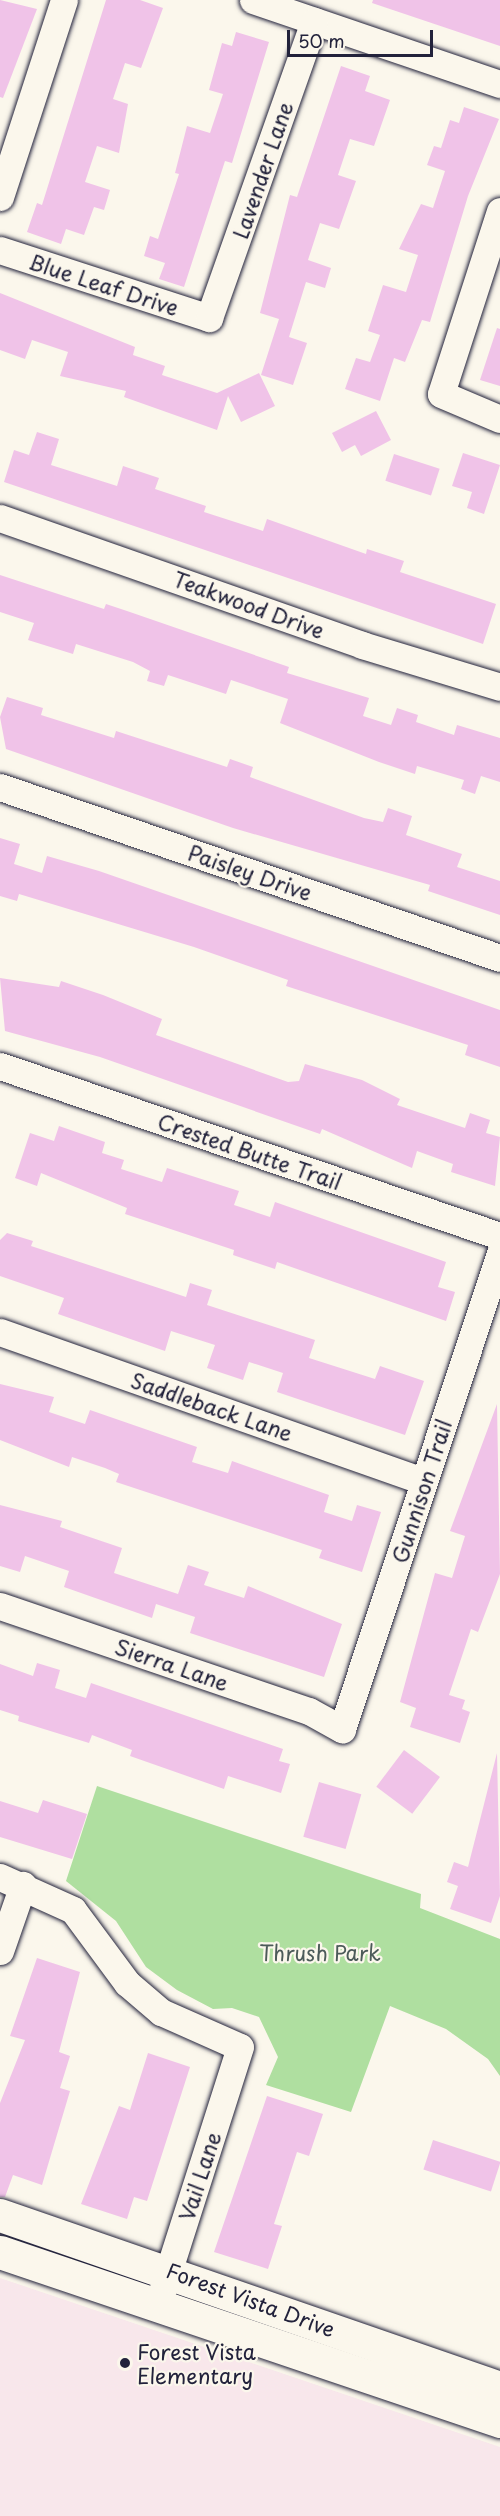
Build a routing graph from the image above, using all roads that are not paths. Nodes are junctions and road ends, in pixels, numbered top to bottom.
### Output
1 (64, 0) edge
2 (253, 0) edge
3 (314, 21) junction
4 (500, 84) edge
5 (0, 197) edge
6 (500, 212) edge
7 (0, 250) edge
8 (209, 318) joint
9 (500, 419) edge
10 (0, 518) edge
11 (500, 687) edge
12 (0, 787) edge
13 (500, 958) edge
14 (0, 1066) edge
15 (500, 1236) edge
16 (500, 1253) edge
17 (0, 1332) edge
18 (424, 1481) junction
19 (0, 1606) edge
20 (342, 1729) joint
21 (11, 1881) edge
22 (0, 1951) edge
23 (0, 2215) edge
24 (0, 2252) edge
25 (169, 2269) junction
26 (158, 2304) junction
27 (500, 2388) edge
28 (500, 2421) edge

1 - 5 street
2 - 3 street
3 - 4 street
3 - 8 street, Lavender Lane
6 - 9 street
7 - 8 street, Blue Leaf Drive
10 - 11 street, Teakwood Drive
12 - 13 street, Paisley Drive
14 - 15 street, Crested Butte Trail
16 - 18 street, Gunnison Trail
17 - 18 street, Saddleback Lane
18 - 20 street, Gunnison Trail
19 - 20 street, Sierra Lane
21 - 22 street
21 - 25 street, Vail Lane
23 - 25 main road, Forest Vista Drive
24 - 26 main road, Forest Vista Drive
25 - 26 street, Vail Lane
25 - 27 main road, Forest Vista Drive
26 - 28 main road, Forest Vista Drive

